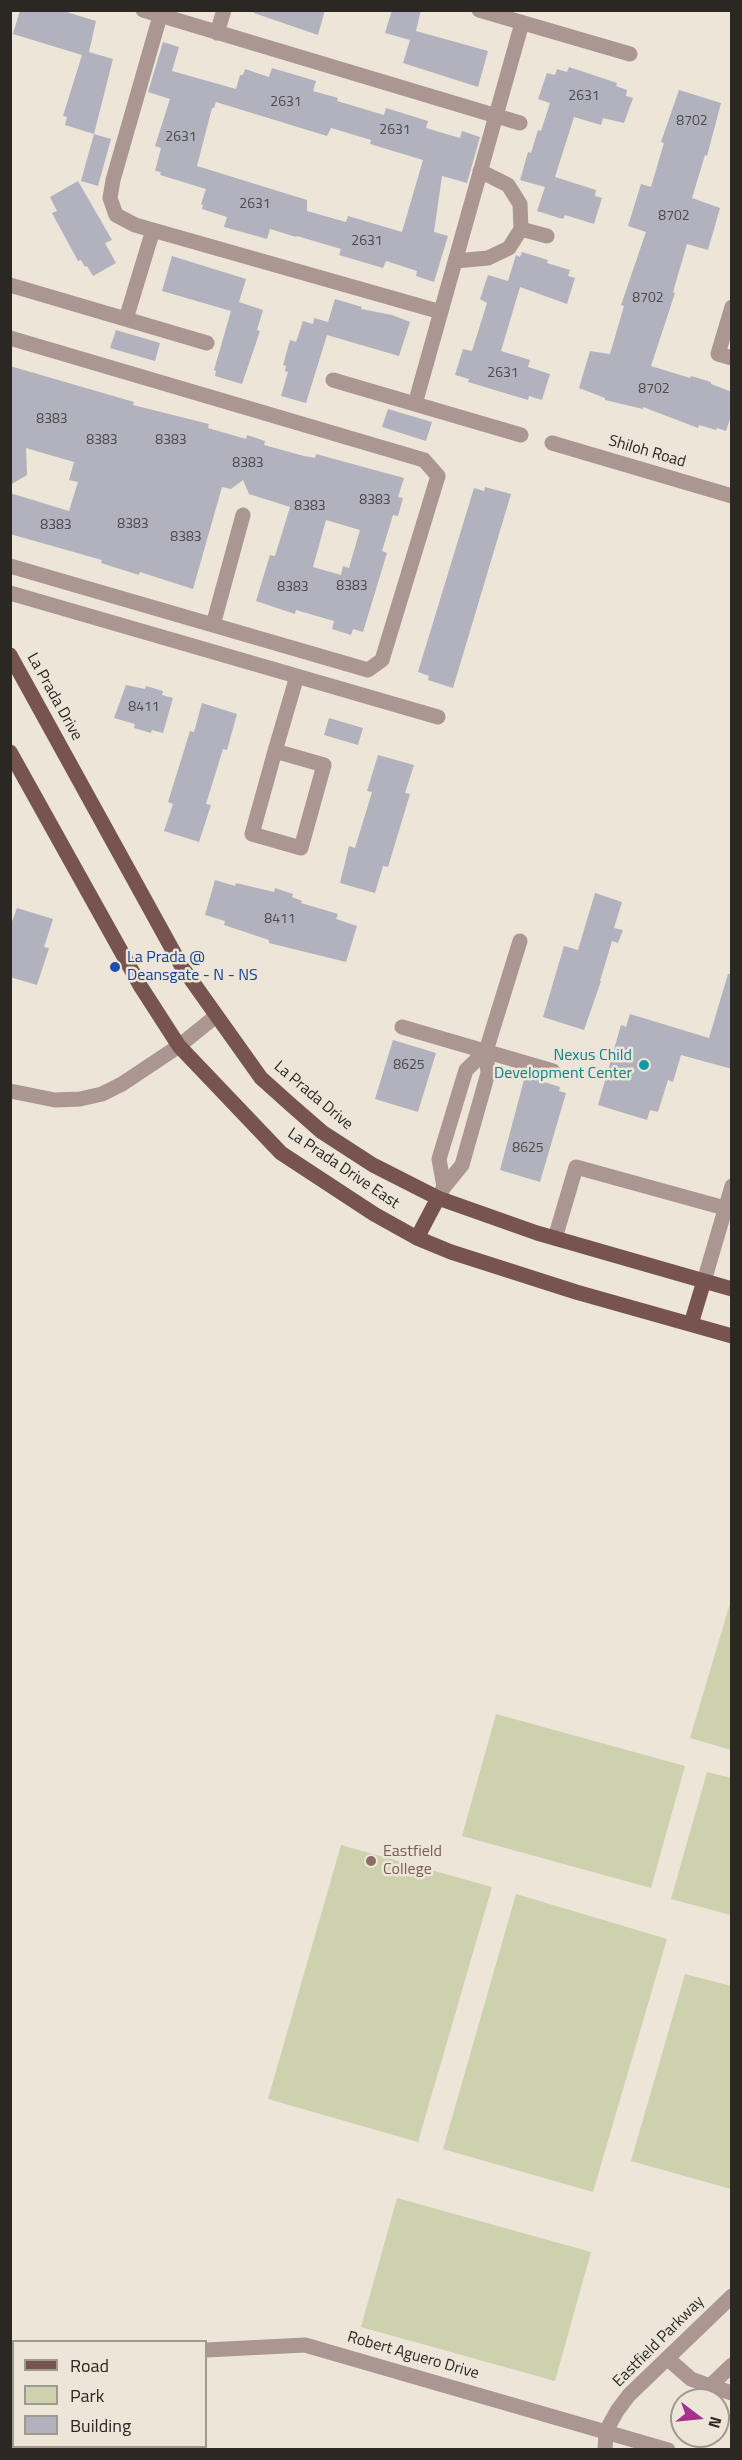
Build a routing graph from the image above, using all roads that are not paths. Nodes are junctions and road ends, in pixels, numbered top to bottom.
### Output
1 (143, 10) edge
2 (224, 10) edge
3 (479, 10) edge
4 (160, 16) junction
5 (522, 23) junction
6 (217, 33) junction
7 (630, 54) dead end
8 (496, 116) junction
9 (520, 123) dead end
10 (480, 171) junction
11 (521, 229) junction
12 (153, 230) junction
13 (547, 236) dead end
14 (455, 261) junction
15 (10, 285) edge
16 (441, 312) junction
17 (730, 315) edge
18 (126, 319) junction
19 (10, 338) edge
20 (207, 343) dead end
21 (732, 358) edge
22 (333, 380) dead end
23 (415, 404) junction
24 (520, 435) dead end
25 (552, 443) dead end
26 (732, 495) edge
27 (243, 514) dead end
28 (10, 566) edge
29 (10, 593) edge
30 (213, 625) junction
31 (10, 656) edge
32 (297, 676) junction
33 (438, 717) dead end
34 (275, 751) junction
35 (10, 752) edge
36 (520, 941) dead end
37 (216, 1017) junction
38 (402, 1027) dead end
39 (179, 1046) junction
40 (486, 1051) junction
41 (553, 1071) dead end
42 (10, 1091) edge
43 (732, 1186) edge
44 (441, 1192) junction
45 (728, 1209) edge
46 (417, 1238) junction
47 (555, 1238) junction
48 (704, 1281) junction
49 (732, 1289) edge
50 (691, 1324) junction
51 (732, 1336) edge
52 (732, 2296) edge
53 (207, 2350) edge
54 (667, 2358) junction
55 (732, 2366) edge
56 (710, 2386) junction
57 (732, 2393) edge
58 (606, 2431) junction
59 (661, 2448) edge
60 (605, 2450) edge

1 - 4 street
2 - 6 street
3 - 5 street
4 - 6 street
4 - 12 street
5 - 7 street
5 - 8 street
6 - 8 street
8 - 9 street
8 - 10 street
10 - 11 street
10 - 14 street
11 - 13 street
11 - 14 street
12 - 16 street
12 - 18 street
14 - 16 street
15 - 18 street
16 - 23 street
17 - 21 street
18 - 20 street
19 - 30 street
22 - 23 street
23 - 24 street
25 - 26 street, Shiloh Road
27 - 30 street
28 - 30 street
29 - 32 street
31 - 37 main road, La Prada Drive
32 - 33 street
32 - 34 street
34 - 34 street
35 - 39 main road
36 - 40 street
37 - 39 street
37 - 44 main road, La Prada Drive
38 - 40 street
39 - 42 street
39 - 46 main road, La Prada Drive East
40 - 41 street
40 - 44 street
40 - 44 street
43 - 45 street
44 - 46 main road
44 - 47 main road, La Prada Drive
45 - 47 street
45 - 48 street
46 - 50 main road
47 - 48 main road, La Prada Drive
48 - 49 main road, La Prada Drive
48 - 50 main road
50 - 51 main road
52 - 54 street, Eastfield Parkway
53 - 58 street, Robert Aguero Drive
54 - 56 street
54 - 58 street, Eastfield Parkway
55 - 56 street
56 - 57 street
58 - 59 street, Robert Aguero Drive
58 - 60 street, Eastfield Parkway

